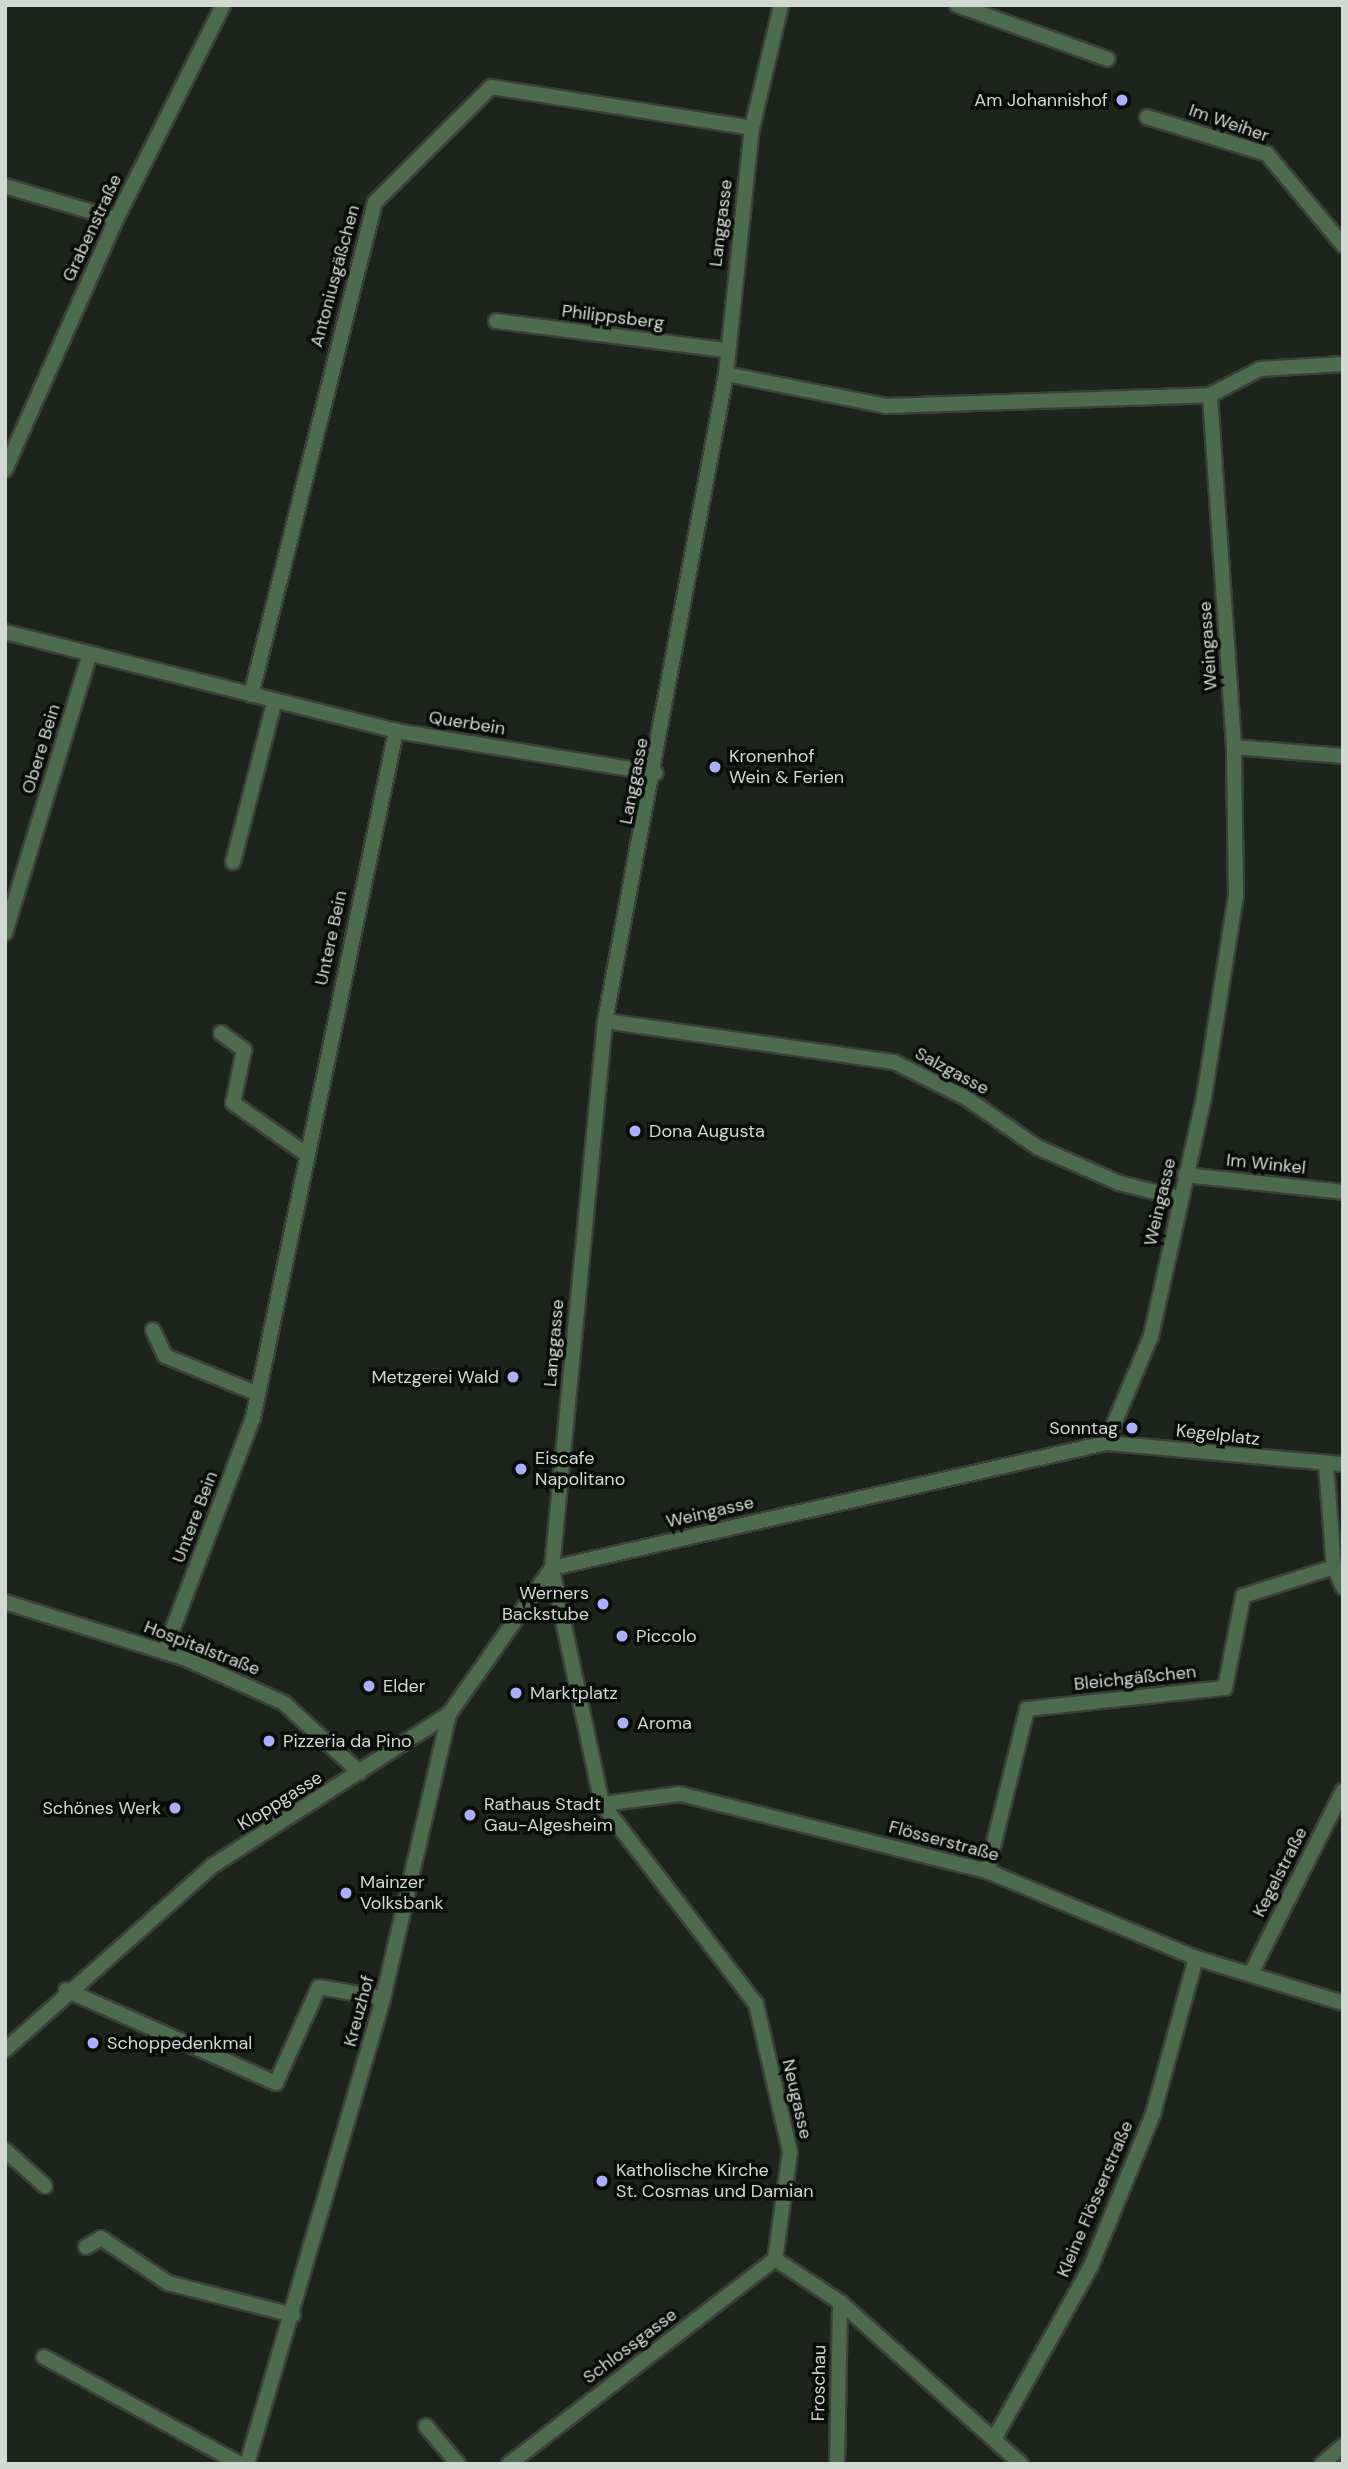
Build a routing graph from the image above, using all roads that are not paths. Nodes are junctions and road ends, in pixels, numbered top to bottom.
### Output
1 (223, 5) edge
2 (781, 5) edge
3 (957, 5) edge
4 (1108, 59) dead end
5 (1147, 117) dead end
6 (752, 128) junction
7 (5, 186) edge
8 (116, 219) junction
9 (1343, 245) edge
10 (496, 321) dead end
11 (724, 350) junction
12 (1343, 364) edge
13 (726, 374) junction
14 (1210, 395) junction
15 (5, 470) edge
16 (5, 632) edge
17 (89, 657) junction
18 (251, 695) junction
19 (274, 704) junction
20 (396, 731) junction
21 (1234, 747) junction
22 (1343, 757) edge
23 (656, 773) junction
24 (233, 862) dead end
25 (5, 933) edge
26 (605, 1021) junction
27 (221, 1033) dead end
28 (306, 1154) junction
29 (1185, 1175) junction
30 (1343, 1192) edge
31 (1180, 1198) junction
32 (153, 1330) dead end
33 (258, 1394) junction
34 (1106, 1443) junction
35 (1326, 1464) junction
36 (1343, 1464) edge
37 (1334, 1567) junction
38 (552, 1568) junction
39 (1343, 1587) edge
40 (5, 1602) edge
41 (164, 1651) junction
42 (449, 1714) junction
43 (360, 1773) junction
44 (1343, 1791) edge
45 (602, 1804) junction
46 (987, 1871) junction
47 (1196, 1958) junction
48 (1252, 1970) junction
49 (66, 1990) junction
50 (383, 1997) junction
51 (1343, 2003) edge
52 (5, 2050) edge
53 (5, 2150) edge
54 (45, 2186) dead end
55 (86, 2247) dead end
56 (775, 2259) junction
57 (840, 2302) junction
58 (293, 2315) junction
59 (44, 2357) dead end
60 (426, 2426) dead end
61 (994, 2439) junction
62 (1343, 2446) edge
63 (240, 2464) edge
64 (247, 2464) edge
65 (458, 2464) edge
66 (509, 2464) edge
67 (837, 2464) edge
68 (1021, 2464) edge
69 (1322, 2464) edge

1 - 8 street, Grabenstraße
2 - 6 street, Langgasse
3 - 4 street
5 - 9 street, Im Weiher
6 - 11 street, Langgasse
6 - 18 street, Antoniusgäßchen
7 - 8 street
8 - 15 street, Grabenstraße
10 - 11 street, Philippsberg
11 - 13 street, Langgasse
12 - 14 street
13 - 14 street
13 - 23 street, Langgasse
14 - 21 street, Weingasse
16 - 17 street, Querbein
17 - 18 street, Querbein
17 - 25 street, Obere Bein
18 - 19 street, Querbein
19 - 20 street, Querbein
19 - 24 street
20 - 23 street, Querbein
20 - 28 street, Untere Bein
21 - 22 street
21 - 29 street, Weingasse
23 - 26 street, Langgasse
26 - 31 street, Salzgasse
26 - 38 street, Langgasse
27 - 28 street
28 - 33 street, Untere Bein
29 - 30 street, Im Winkel
29 - 31 street, Weingasse
31 - 34 street, Weingasse
32 - 33 street
33 - 41 street, Untere Bein
34 - 35 street, Kegelplatz
34 - 38 street, Weingasse
35 - 36 street, Kegelplatz
35 - 37 street
37 - 39 street
37 - 46 street, Bleichgäßchen
38 - 42 street, Kloppgasse
38 - 45 street
40 - 41 street, Hospitalstraße
41 - 43 street, Hospitalstraße
42 - 43 street, Kloppgasse
42 - 50 street, Kreuzhof
43 - 49 street, Kloppgasse
44 - 48 street, Kegelstraße
45 - 46 street, Flösserstraße
45 - 56 street, Neugasse
46 - 47 street, Flösserstraße
47 - 48 street, Flösserstraße
47 - 61 street, Kleine Flösserstraße
48 - 51 street, Flösserstraße
49 - 50 street
49 - 52 street, Kloppgasse
50 - 58 street, Kreuzhof
53 - 54 street
55 - 58 street
56 - 57 street
56 - 66 street, Schlossgasse
57 - 61 street
57 - 67 street, Froschau
58 - 64 street, Kreuzhof
59 - 63 street
60 - 65 street
61 - 68 street
62 - 69 street

